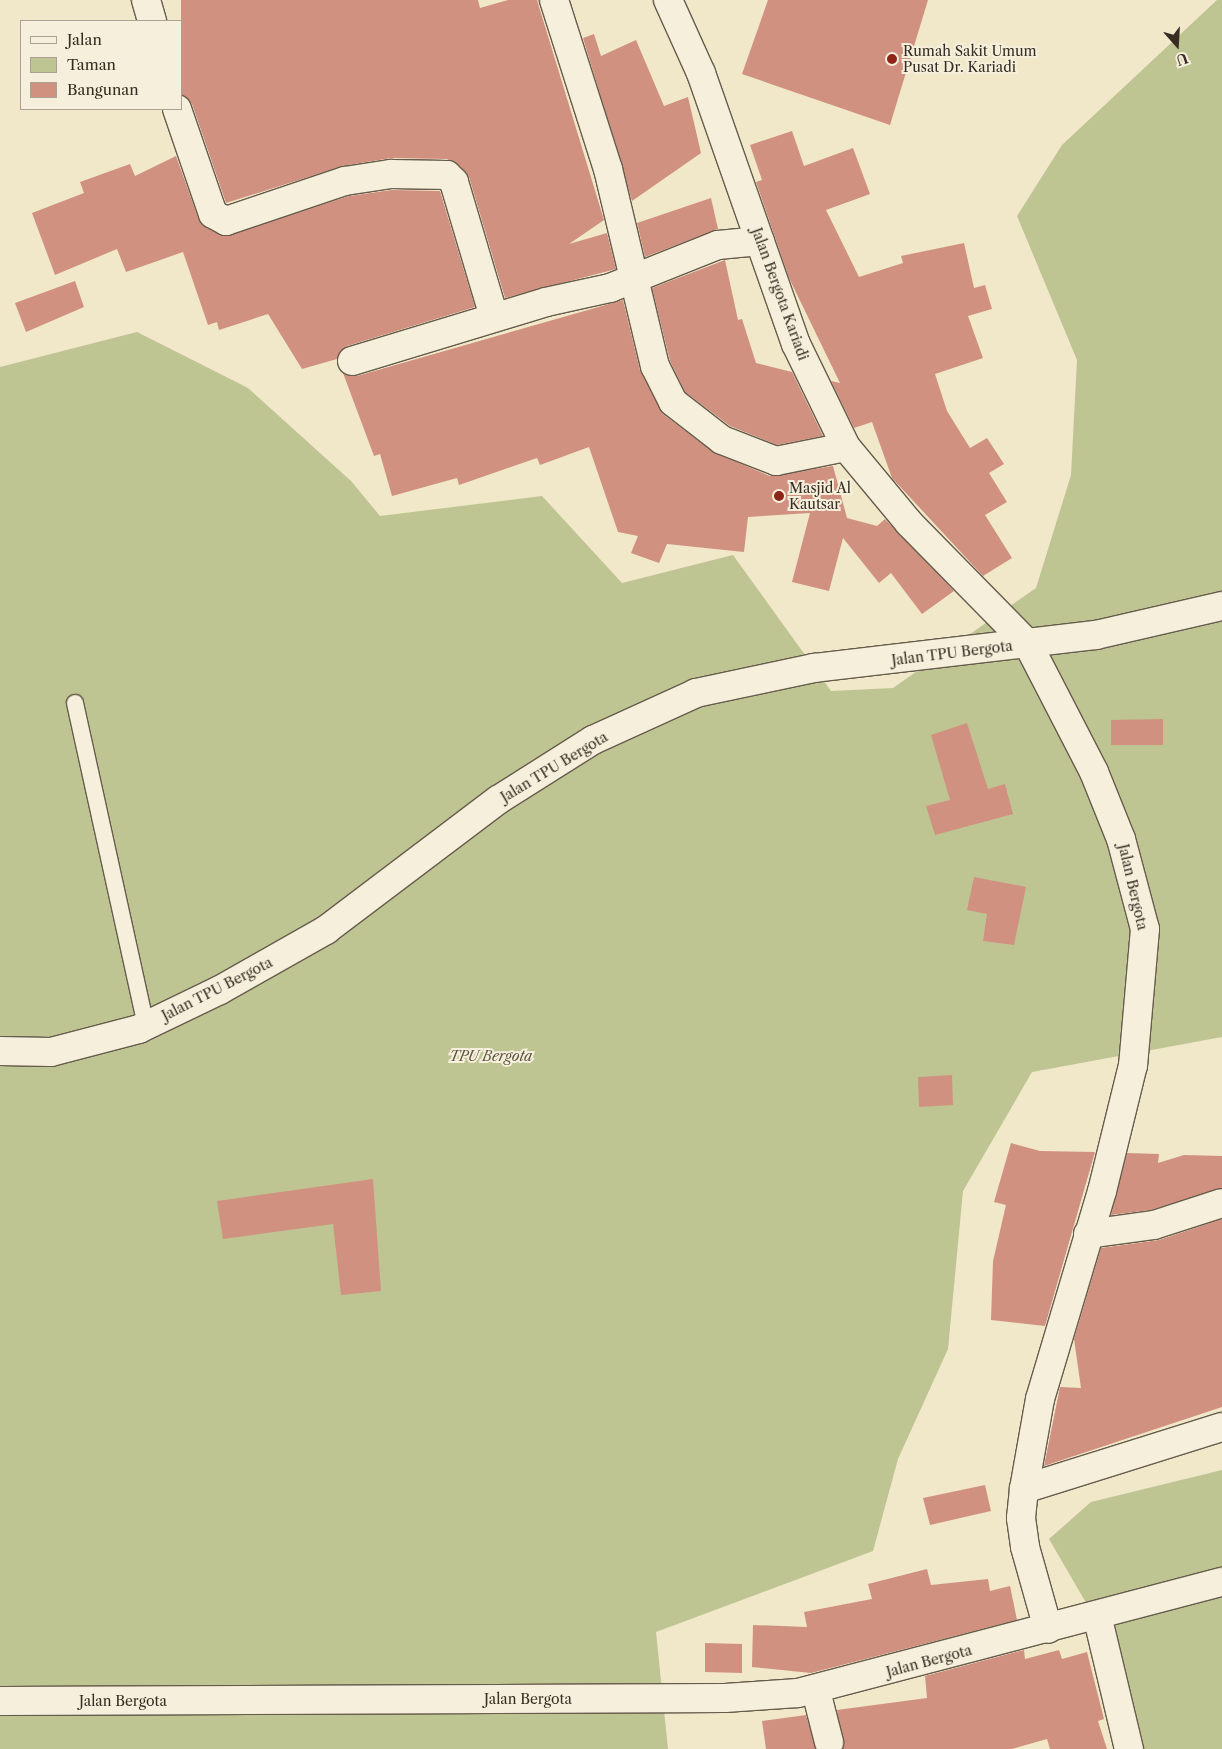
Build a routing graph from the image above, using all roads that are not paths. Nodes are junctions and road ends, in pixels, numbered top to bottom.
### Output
1 (146, 0) edge
2 (554, 0) edge
3 (668, 0) edge
4 (152, 20) edge
5 (177, 110) edge
6 (760, 241) junction
7 (633, 278) junction
8 (494, 317) junction
9 (352, 360) dead end
10 (846, 447) junction
11 (1222, 606) edge
12 (1028, 644) junction
13 (75, 704) dead end
14 (146, 1025) junction
15 (0, 1052) edge
16 (1222, 1203) edge
17 (1088, 1234) junction
18 (1222, 1427) edge
19 (1024, 1489) junction
20 (1222, 1582) edge
21 (1097, 1615) junction
22 (1048, 1629) junction
23 (816, 1691) junction
24 (0, 1701) edge
25 (829, 1742) dead end
26 (1129, 1749) edge

1 - 4 street
2 - 7 street
3 - 6 street, Jalan Bergota Kariadi
5 - 8 street
6 - 7 street
6 - 10 street, Jalan Bergota Kariadi
7 - 8 street
7 - 10 street
8 - 9 street
10 - 12 street, Jalan Bergota Kariadi
11 - 12 street, Jalan TPU Bergota
12 - 14 street, Jalan TPU Bergota
12 - 17 street, Jalan Bergota
13 - 14 lane
14 - 15 street, Jalan TPU Bergota
16 - 17 street
17 - 19 street, Jalan Bergota
18 - 19 street
19 - 22 street, Jalan Bergota
20 - 21 street, Jalan Bergota
21 - 22 street, Jalan Bergota
21 - 26 street
22 - 23 street, Jalan Bergota
23 - 24 street, Jalan Bergota
23 - 25 street

